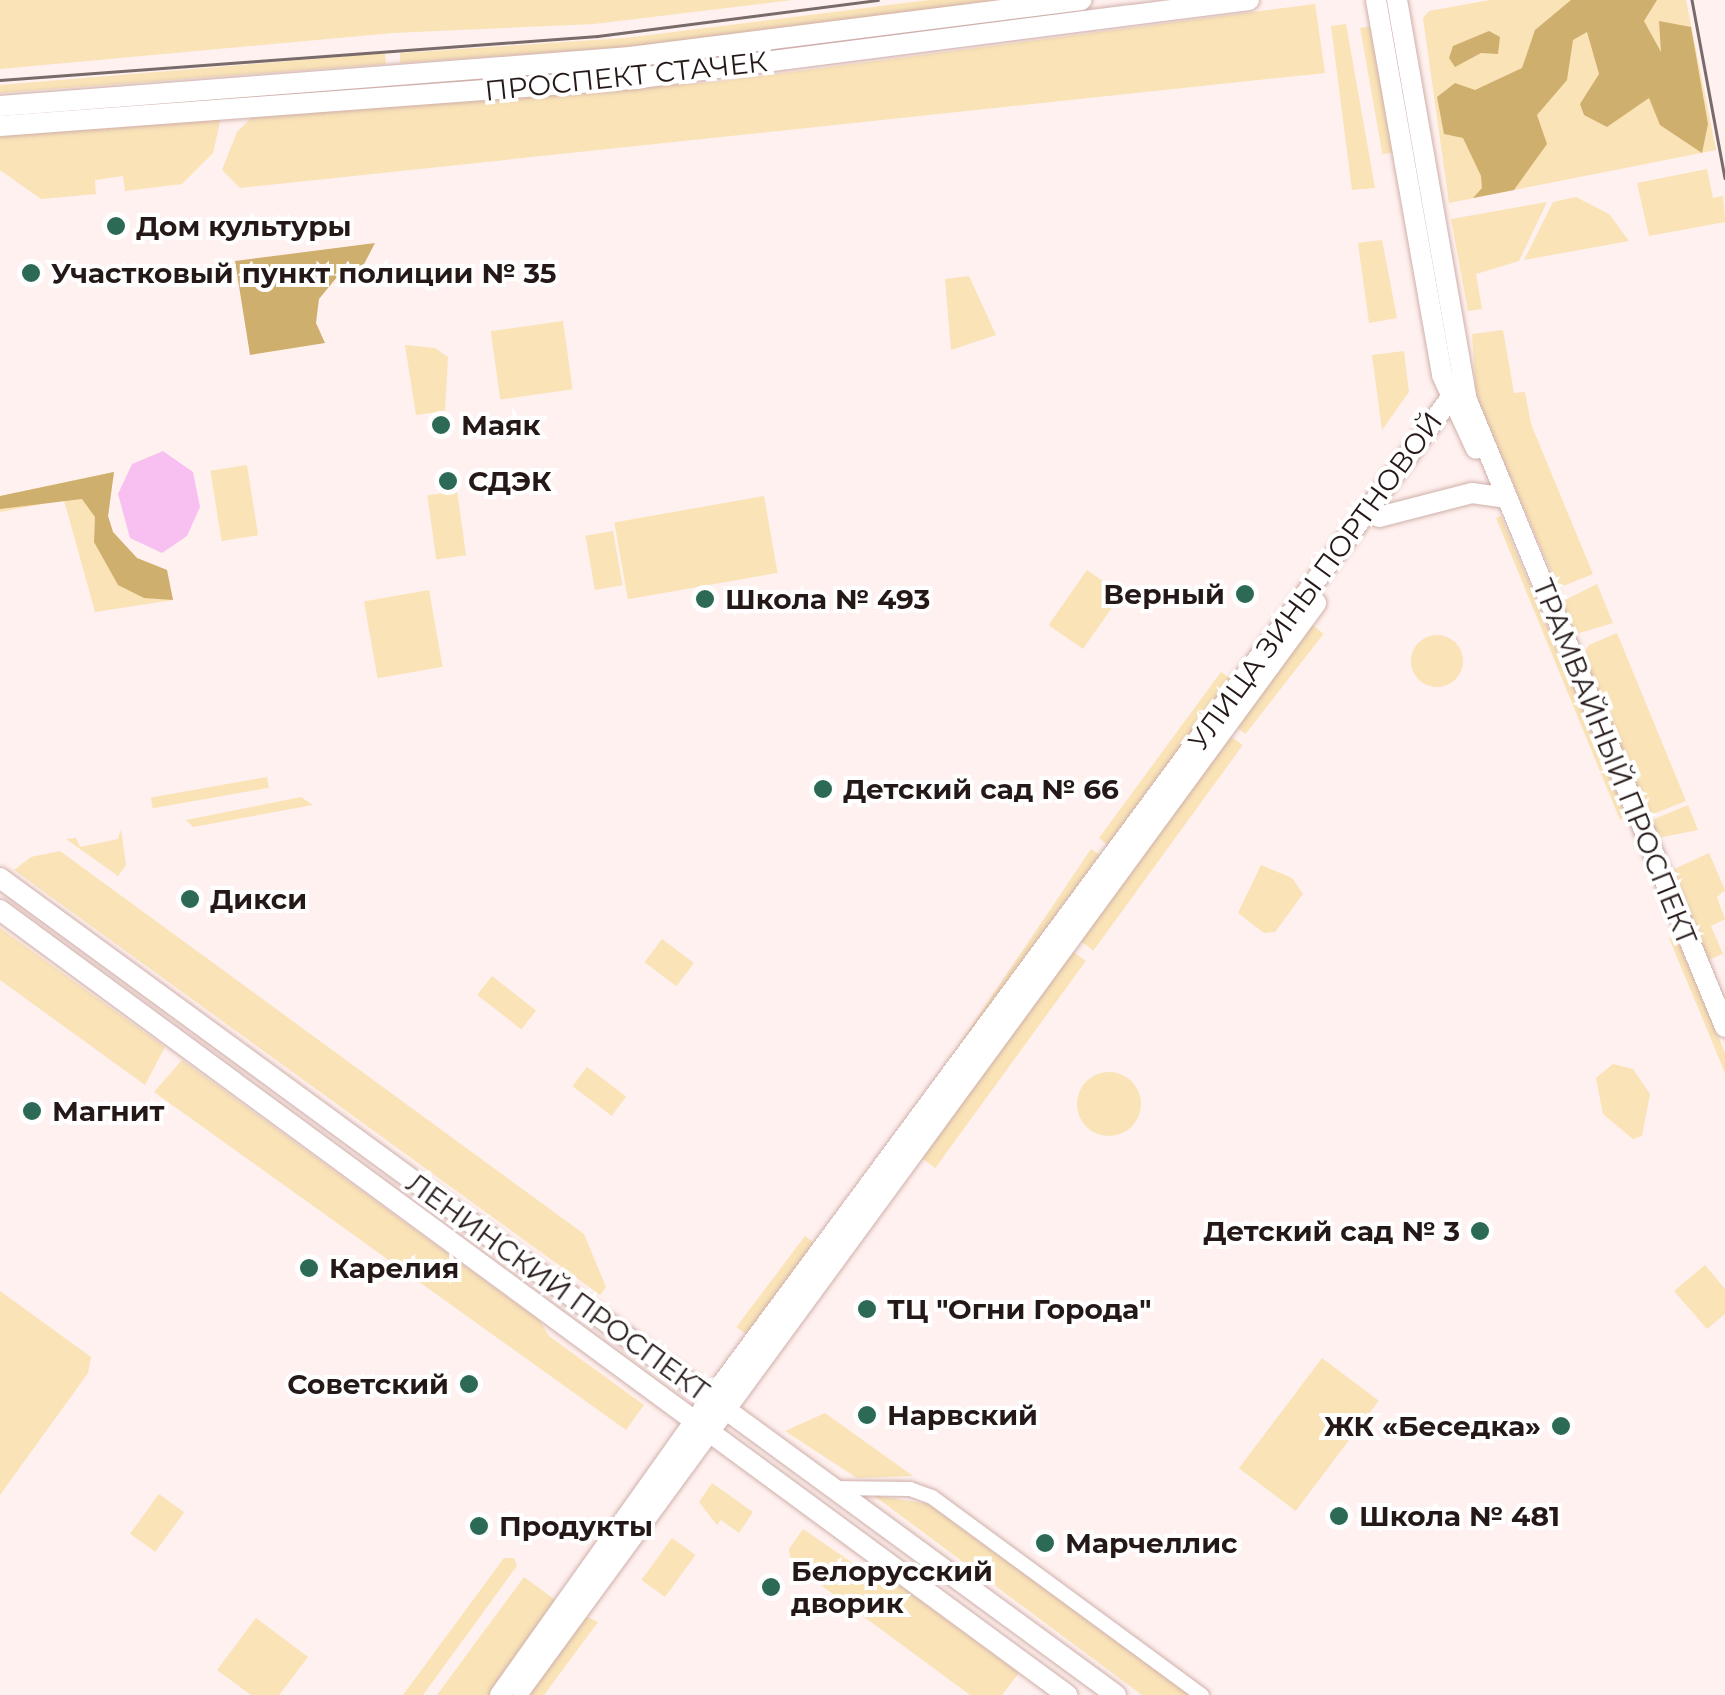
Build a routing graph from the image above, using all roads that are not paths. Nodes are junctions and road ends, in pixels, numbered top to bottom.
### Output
1 (1081, 0) edge
2 (1250, 0) edge
3 (1376, 0) edge
4 (1397, 0) edge
5 (0, 106) edge
6 (0, 126) edge
7 (1456, 400) junction
8 (1506, 498) junction
9 (1378, 517) junction
10 (0, 878) edge
11 (0, 910) edge
12 (1725, 1027) edge
13 (719, 1404) junction
14 (702, 1428) junction
15 (833, 1488) junction
16 (500, 1695) edge
17 (517, 1695) edge
18 (1068, 1695) edge
19 (1116, 1695) edge
20 (1202, 1695) edge

1 - 5 main road, ПРОСПЕКТ СТАЧЕК
2 - 6 main road, ПРОСПЕКТ СТАЧЕК
3 - 7 main road, ТРАМВАЙНЫЙ ПРОСПЕКТ
4 - 7 main road, ТРАМВАЙНЫЙ ПРОСПЕКТ
7 - 8 main road, ТРАМВАЙНЫЙ ПРОСПЕКТ
7 - 9 main road, УЛИЦА ЗИНЫ ПОРТНОВОЙ
7 - 13 main road, УЛИЦА ЗИНЫ ПОРТНОВОЙ
8 - 9 main road
8 - 12 main road, ТРАМВАЙНЫЙ ПРОСПЕКТ
9 - 13 main road, УЛИЦА ЗИНЫ ПОРТНОВОЙ
10 - 13 main road, ЛЕНИНСКИЙ ПРОСПЕКТ
11 - 14 main road, ЛЕНИНСКИЙ ПРОСПЕКТ
13 - 14 main road, УЛИЦА ЗИНЫ ПОРТНОВОЙ
13 - 15 main road, ЛЕНИНСКИЙ ПРОСПЕКТ
14 - 16 main road, УЛИЦА ЗИНЫ ПОРТНОВОЙ
14 - 17 main road, УЛИЦА ЗИНЫ ПОРТНОВОЙ
14 - 18 main road, ЛЕНИНСКИЙ ПРОСПЕКТ
15 - 19 main road, ЛЕНИНСКИЙ ПРОСПЕКТ
15 - 20 street

